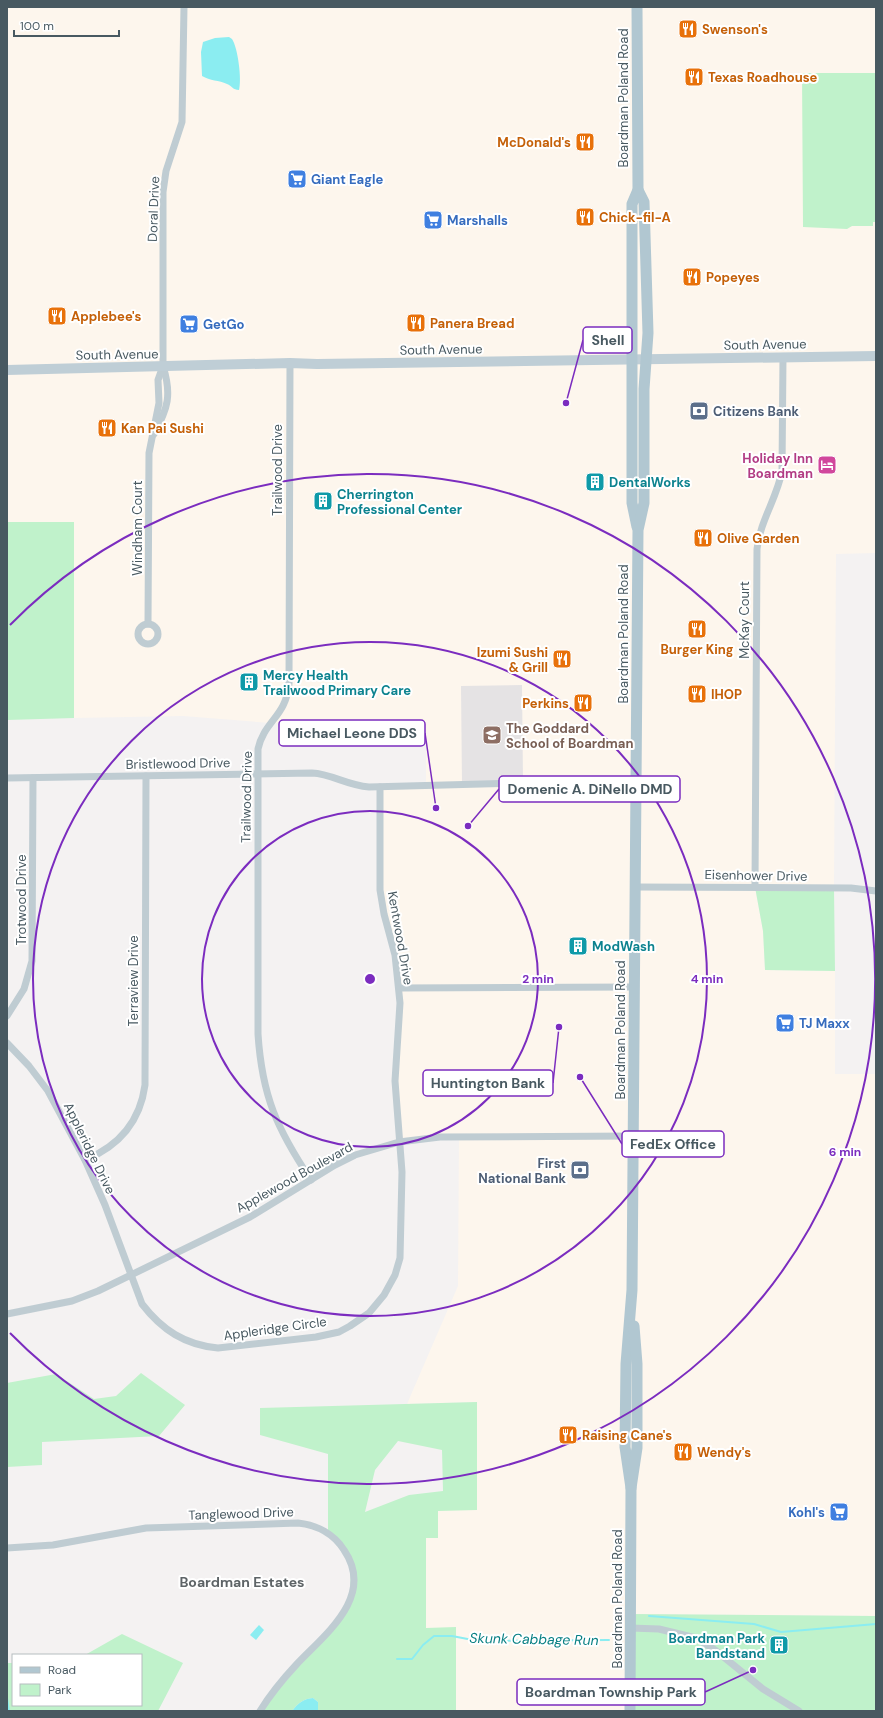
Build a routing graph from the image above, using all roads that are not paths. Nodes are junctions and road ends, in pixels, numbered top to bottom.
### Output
1 (184, 7) edge
2 (637, 7) edge
3 (638, 190) junction
4 (876, 356) edge
5 (782, 357) junction
6 (646, 359) junction
7 (633, 360) junction
8 (290, 363) junction
9 (163, 366) junction
10 (7, 370) edge
11 (638, 530) junction
12 (148, 624) dead end
13 (258, 774) junction
14 (146, 776) junction
15 (7, 778) edge
16 (33, 778) junction
17 (636, 780) junction
18 (380, 786) junction
19 (755, 887) junction
20 (635, 888) junction
21 (876, 890) edge
22 (635, 987) junction
23 (399, 988) junction
24 (7, 1016) edge
25 (7, 1044) edge
26 (634, 1136) junction
27 (399, 1142) junction
28 (85, 1160) junction
29 (310, 1180) junction
30 (130, 1275) junction
31 (7, 1314) edge
32 (7, 1548) edge
33 (630, 1628) junction
34 (260, 1711) edge
35 (630, 1711) edge
36 (799, 1711) edge

1 - 9 street, Doral Drive
2 - 3 main road, Boardman Poland Road
3 - 6 main road, Boardman Poland Road
3 - 7 main road, Boardman Poland Road
4 - 5 main road, South Avenue
5 - 6 main road, South Avenue
5 - 19 street, McKay Court
6 - 7 main road, South Avenue
6 - 11 main road, Boardman Poland Road
7 - 8 main road, South Avenue
7 - 11 main road, Boardman Poland Road
8 - 9 main road, South Avenue
8 - 13 street, Trailwood Drive
9 - 10 main road, South Avenue
9 - 12 street, Windham Court
11 - 17 main road, Boardman Poland Road
13 - 14 street, Bristlewood Drive
13 - 18 street, Bristlewood Drive
13 - 29 street, Trailwood Drive
14 - 16 street, Bristlewood Drive
14 - 28 street, Terraview Drive
15 - 16 street, Bristlewood Drive
16 - 24 street, Trotwood Drive
17 - 18 street, Bristlewood Drive
17 - 20 main road, Boardman Poland Road
18 - 23 street, Kentwood Drive
19 - 20 street, Eisenhower Drive
19 - 21 street, Eisenhower Drive
20 - 22 main road, Boardman Poland Road
22 - 23 street
22 - 26 main road, Boardman Poland Road
23 - 27 street, Kentwood Drive
25 - 28 street, Appleridge Drive
26 - 27 street, Applewood Boulevard
26 - 33 main road, Boardman Poland Road
27 - 29 street, Applewood Boulevard
27 - 30 street, Appleridge Circle
28 - 30 street, Appleridge Drive
29 - 30 street, Applewood Boulevard
30 - 31 street, Applewood Boulevard
32 - 34 street, Tanglewood Drive
33 - 35 main road, Boardman Poland Road
33 - 36 street

